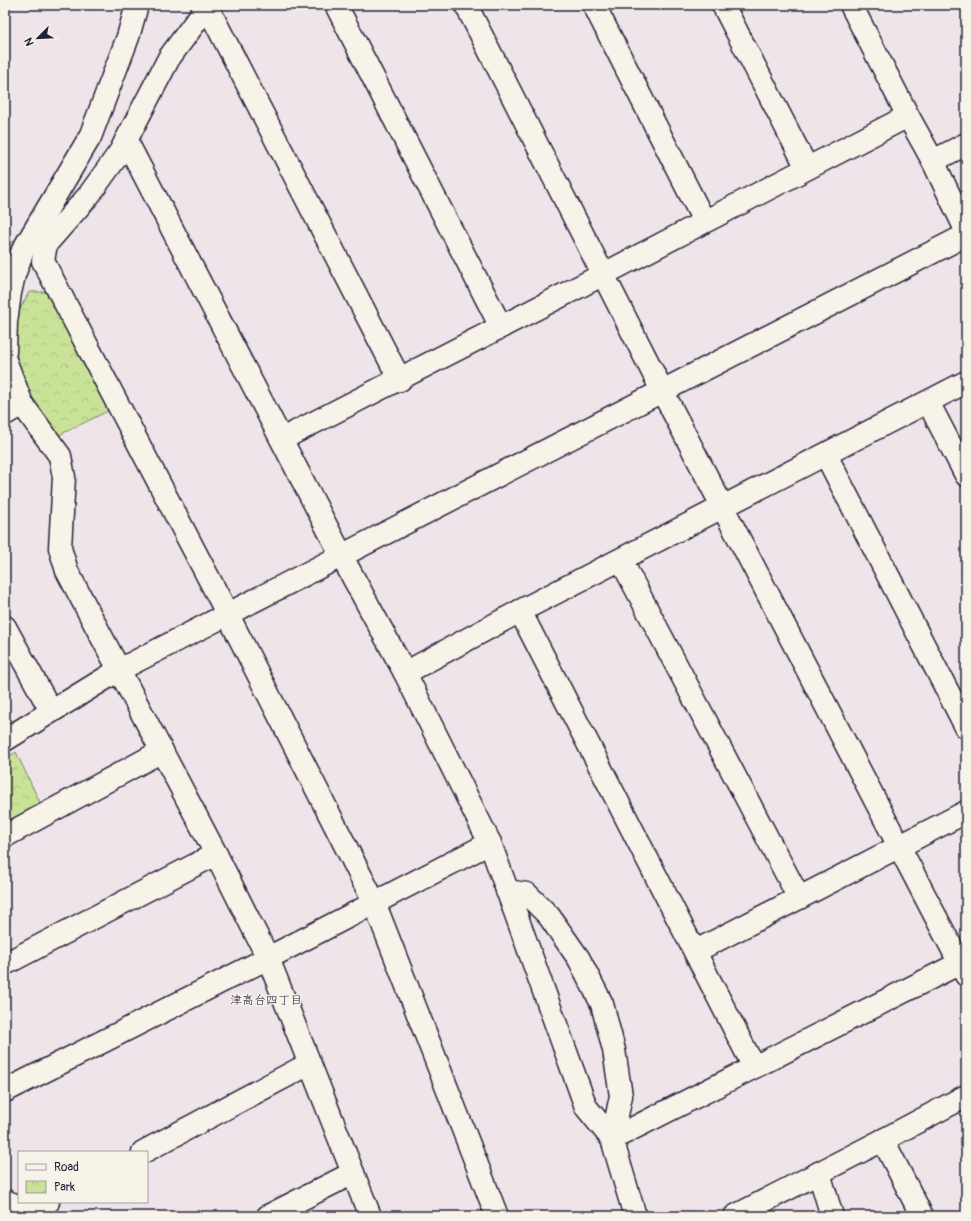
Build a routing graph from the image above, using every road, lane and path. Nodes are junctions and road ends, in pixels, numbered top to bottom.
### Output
1 (137, 5) edge
2 (208, 5) edge
3 (336, 5) edge
4 (466, 5) edge
5 (594, 5) edge
6 (722, 5) edge
7 (851, 5) edge
8 (908, 116) junction
9 (126, 140) junction
10 (966, 144) edge
11 (934, 161) junction
12 (807, 168) junction
13 (704, 221) junction
14 (966, 230) edge
15 (966, 235) edge
16 (43, 261) junction
17 (604, 274) junction
18 (10, 277) edge
19 (501, 327) junction
20 (5, 352) edge
21 (5, 360) edge
22 (400, 380) junction
23 (966, 382) edge
24 (662, 390) junction
25 (928, 402) junction
26 (14, 409) edge
27 (282, 439) junction
28 (826, 455) junction
29 (966, 475) edge
30 (723, 508) junction
31 (341, 555) junction
32 (621, 560) junction
33 (520, 611) junction
34 (228, 615) junction
35 (5, 627) edge
36 (119, 670) junction
37 (405, 673) junction
38 (51, 711) junction
39 (966, 727) edge
40 (5, 740) edge
41 (162, 752) junction
42 (966, 812) edge
43 (5, 836) edge
44 (490, 843) junction
45 (900, 847) junction
46 (216, 854) junction
47 (507, 891) junction
48 (799, 898) junction
49 (374, 902) junction
50 (696, 951) junction
51 (268, 958) junction
52 (5, 964) edge
53 (964, 966) edge
54 (309, 1064) junction
55 (754, 1067) junction
56 (5, 1091) edge
57 (966, 1096) edge
58 (612, 1139) junction
59 (883, 1140) junction
60 (145, 1151) edge
61 (353, 1173) junction
62 (819, 1173) junction
63 (5, 1201) edge
64 (37, 1210) edge
65 (268, 1216) edge
66 (370, 1216) edge
67 (497, 1216) edge
68 (635, 1216) edge
69 (735, 1216) edge
70 (832, 1216) edge
71 (922, 1216) edge

1 - 18 street
2 - 9 street
2 - 22 street
3 - 19 street
4 - 17 street
5 - 13 street
6 - 12 street
7 - 8 street
8 - 11 street
8 - 12 street
9 - 16 street
9 - 27 street
10 - 11 street
11 - 14 street
12 - 13 street
13 - 17 street
15 - 24 street
16 - 18 street
16 - 34 street
17 - 19 street
17 - 24 street
18 - 20 street
19 - 22 street
21 - 26 street
22 - 27 street
23 - 25 street
24 - 30 street
24 - 31 street
25 - 28 street
25 - 29 street
26 - 36 street
27 - 31 street
28 - 30 street
28 - 39 street
30 - 32 street
30 - 45 street
31 - 34 street
31 - 37 street
32 - 33 street
32 - 48 street
33 - 37 street
33 - 50 street
34 - 36 street
34 - 49 street
35 - 38 street
36 - 38 street
36 - 41 street
37 - 44 street
38 - 40 street
41 - 43 street
41 - 46 street
42 - 45 street
44 - 47 street
44 - 49 street
45 - 48 street
45 - 53 street
46 - 51 street
46 - 52 street
47 - 58 street
47 - 58 street
48 - 50 street
49 - 51 street
49 - 67 street
50 - 55 street
51 - 54 street
51 - 56 street
53 - 55 street
54 - 60 street
54 - 61 street
55 - 58 street
57 - 59 street
58 - 68 street
59 - 62 street
59 - 71 street
61 - 65 street
61 - 66 street
62 - 69 street
62 - 70 street
63 - 64 street

